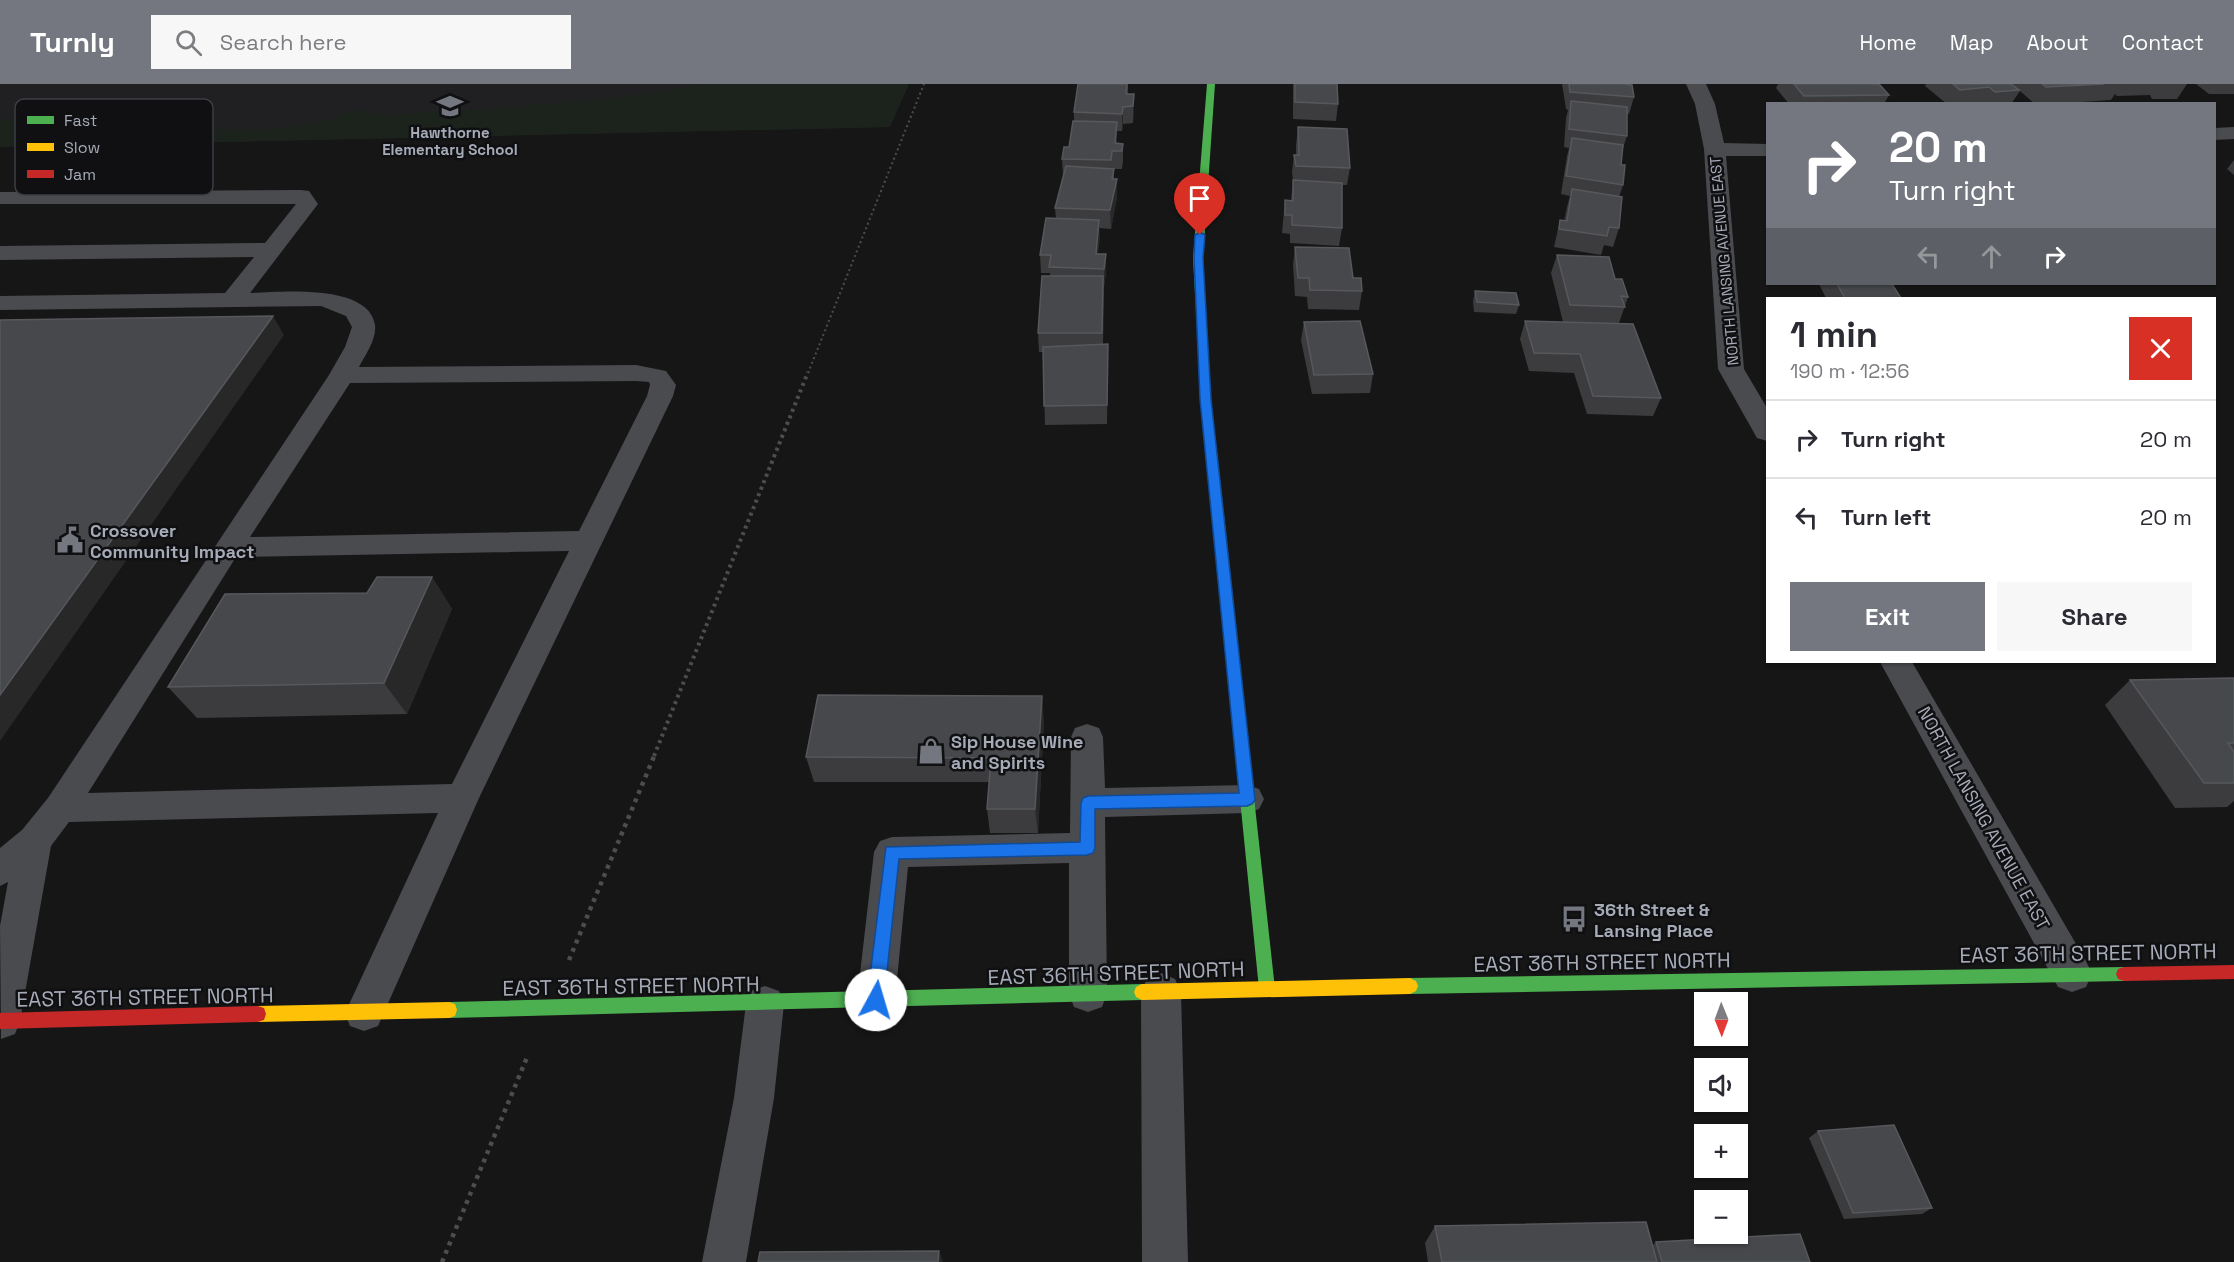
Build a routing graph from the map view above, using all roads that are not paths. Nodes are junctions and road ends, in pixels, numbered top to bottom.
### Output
1 (1211, 84) edge
2 (1696, 84) edge
3 (2234, 133) edge
4 (2216, 134) edge
5 (1715, 149) junction
6 (1766, 150) edge
7 (0, 198) edge
8 (271, 250) junction
9 (0, 253) edge
10 (232, 300) junction
11 (0, 303) edge
12 (342, 375) junction
13 (1766, 430) edge
14 (588, 541) junction
15 (228, 547) junction
16 (1897, 663) edge
17 (1087, 737) dead end
18 (462, 798) junction
19 (1247, 800) junction
20 (1088, 803) junction
21 (60, 808) junction
22 (34, 841) junction
23 (1087, 848) junction
24 (0, 870) edge
25 (2234, 972) edge
26 (2072, 974) junction
27 (1268, 989) junction
28 (1161, 992) junction
29 (1088, 994) junction
30 (876, 1000) junction
31 (765, 1004) junction
32 (364, 1013) junction
33 (1, 1021) edge
34 (724, 1262) edge
35 (1165, 1262) edge

1 - 19 main road
2 - 5 street, NORTH LANSING AVENUE EAST
3 - 4 street
5 - 6 street
5 - 13 street, NORTH LANSING AVENUE EAST
7 - 8 lane
8 - 9 lane
8 - 10 lane
10 - 11 lane
10 - 12 lane
12 - 14 lane
12 - 15 lane
14 - 15 lane
14 - 18 lane
15 - 21 lane
16 - 26 street, NORTH LANSING AVENUE EAST
17 - 20 lane
18 - 21 lane
18 - 32 lane
19 - 20 lane
19 - 27 main road
20 - 23 lane
21 - 22 lane
22 - 24 lane
22 - 33 lane
23 - 29 lane
23 - 30 lane
25 - 26 main road, EAST 36TH STREET NORTH
26 - 27 main road, EAST 36TH STREET NORTH
27 - 28 main road, EAST 36TH STREET NORTH
28 - 29 main road, EAST 36TH STREET NORTH
28 - 35 street
29 - 30 main road, EAST 36TH STREET NORTH
30 - 31 main road, EAST 36TH STREET NORTH
31 - 32 main road, EAST 36TH STREET NORTH
31 - 34 lane
32 - 33 main road, EAST 36TH STREET NORTH

